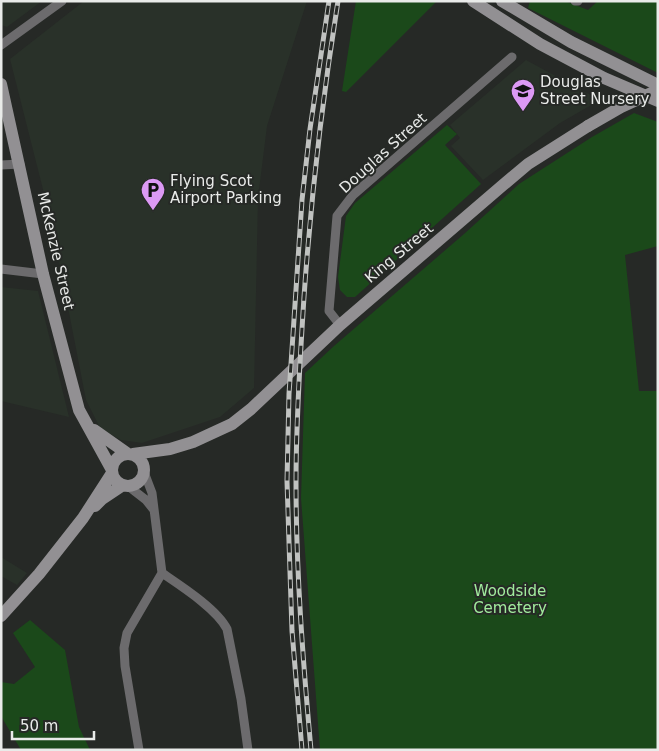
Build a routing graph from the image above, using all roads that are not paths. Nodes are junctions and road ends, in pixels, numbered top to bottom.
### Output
1 (62, 1) edge
2 (473, 1) edge
3 (502, 1) edge
4 (1, 45) edge
5 (512, 57) dead end
6 (1, 84) edge
7 (658, 85) edge
8 (658, 90) edge
9 (658, 100) edge
10 (20, 164) junction
11 (1, 165) edge
12 (1, 269) edge
13 (43, 274) junction
14 (340, 325) junction
15 (86, 424) junction
16 (170, 450) junction
17 (130, 454) junction
18 (144, 470) junction
19 (112, 471) junction
20 (126, 486) junction
21 (154, 510) junction
22 (83, 518) junction
23 (162, 573) junction
24 (1, 616) edge
25 (139, 750) edge
26 (248, 750) edge

1 - 4 street
2 - 9 street
3 - 7 street
5 - 14 street, Douglas Street
6 - 10 street, McKenzie Street
8 - 14 street, King Street, bridge
10 - 11 street
10 - 13 street, McKenzie Street
12 - 13 street
13 - 15 street, McKenzie Street
14 - 16 street, King Street
15 - 17 street, McKenzie Street
15 - 19 street, McKenzie Street
16 - 17 street, King Street
16 - 18 street, King Street
17 - 18 street
17 - 19 street
18 - 20 street
18 - 21 street
19 - 20 street
19 - 22 street
20 - 21 street
20 - 22 street
21 - 23 street
22 - 24 street
23 - 25 street
23 - 26 street

